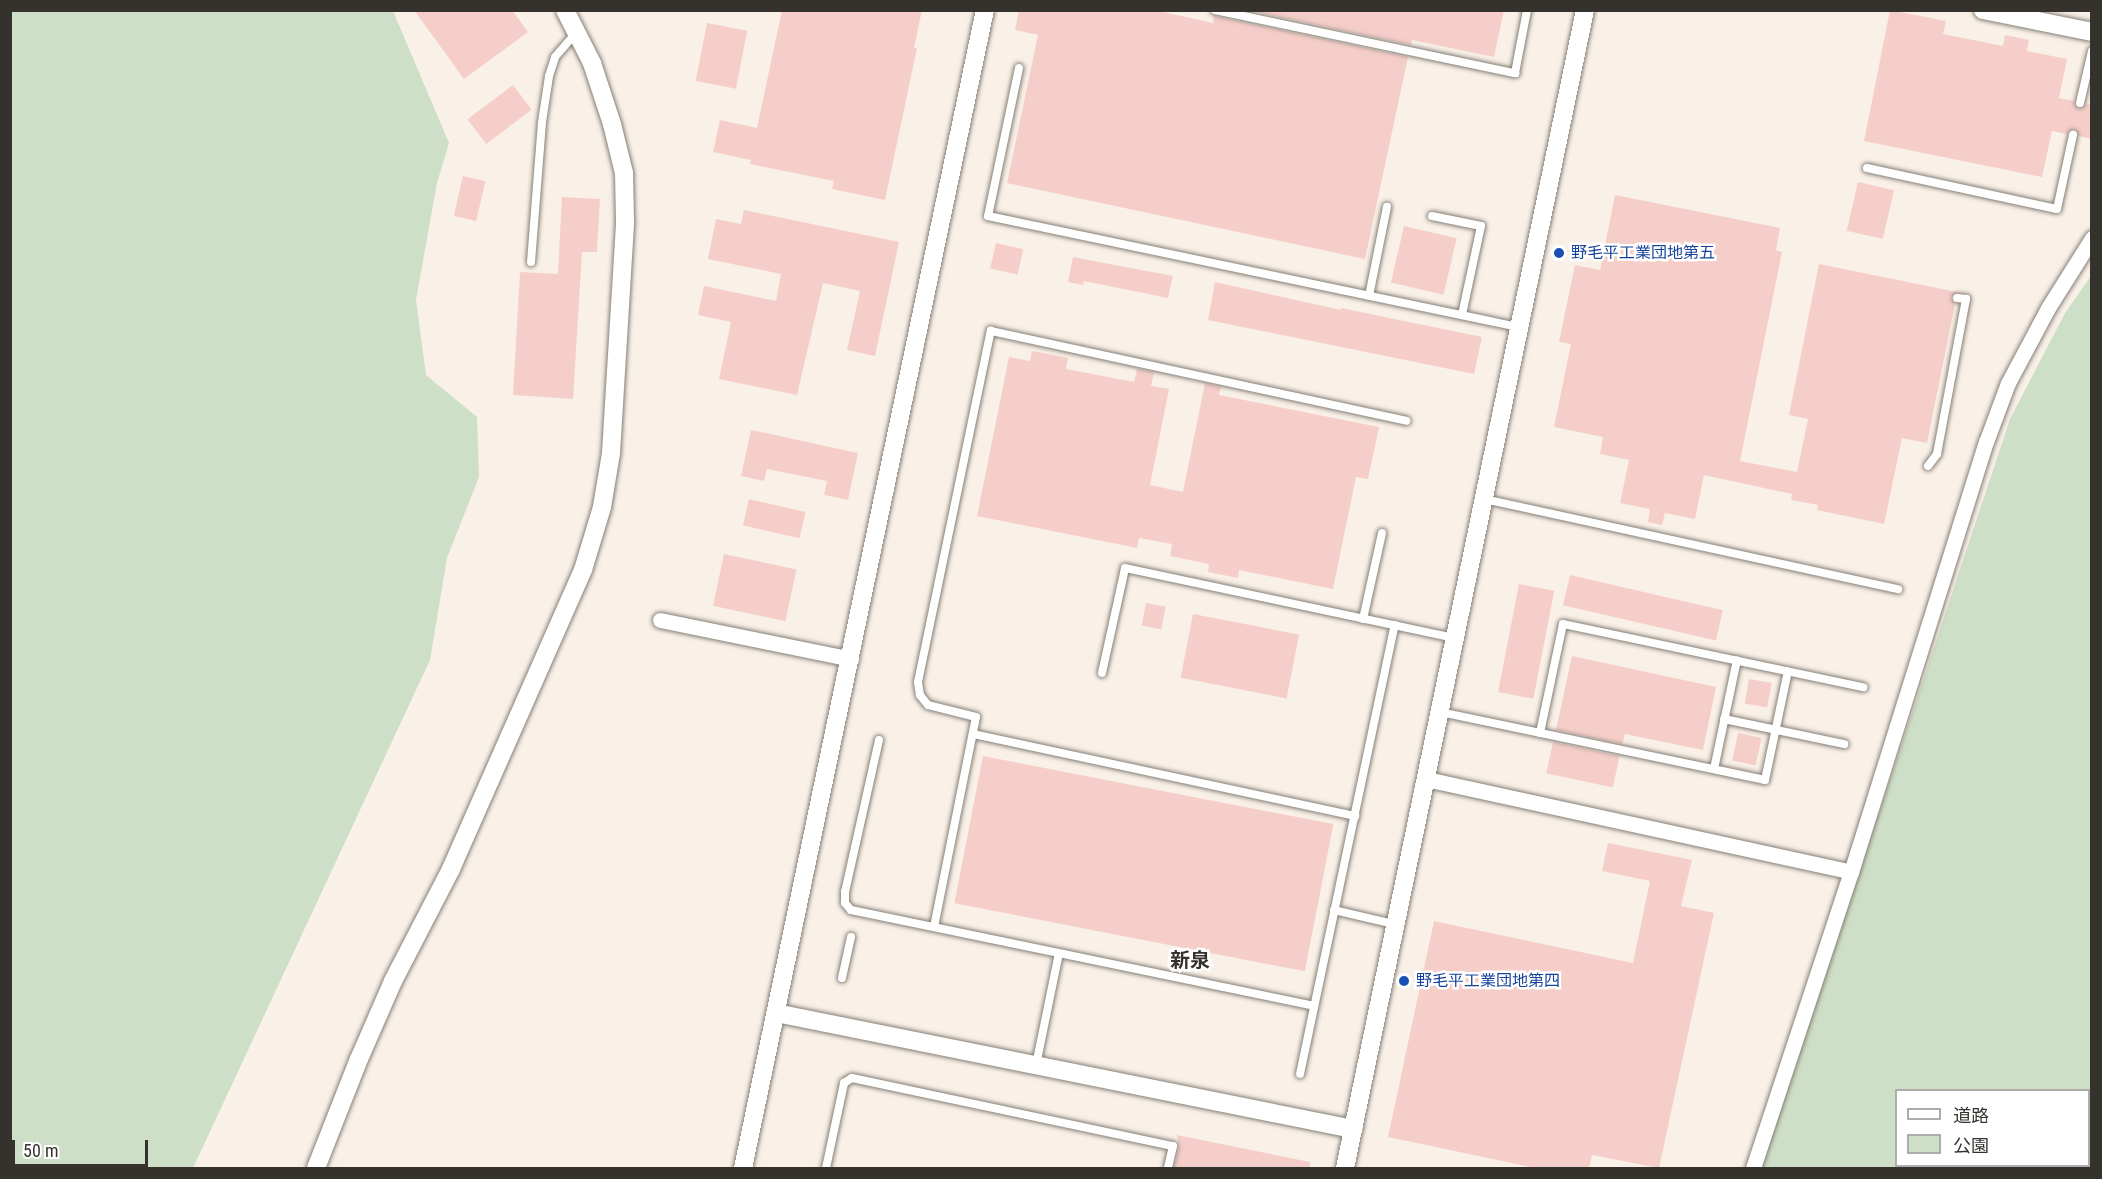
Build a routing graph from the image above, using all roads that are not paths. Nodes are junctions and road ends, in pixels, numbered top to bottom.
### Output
1 (565, 10) edge
2 (985, 10) edge
3 (1215, 10) edge
4 (1527, 10) edge
5 (1585, 10) edge
6 (1983, 10) edge
7 (577, 32) junction
8 (2091, 32) edge
9 (2091, 51) edge
10 (1019, 68) dead end
11 (2080, 102) dead end
12 (2073, 135) dead end
13 (1867, 168) dead end
14 (1388, 207) dead end
15 (1432, 216) dead end
16 (2091, 238) edge
17 (531, 262) dead end
18 (1369, 296) junction
19 (1957, 298) dead end
20 (1462, 315) junction
21 (1520, 327) junction
22 (1406, 421) dead end
23 (1928, 466) dead end
24 (1484, 500) junction
25 (1382, 533) dead end
26 (1898, 589) dead end
27 (1363, 619) junction
28 (660, 620) dead end
29 (1395, 625) junction
30 (1455, 638) junction
31 (850, 659) junction
32 (1737, 660) junction
33 (1788, 671) junction
34 (1102, 673) dead end
35 (1863, 687) dead end
36 (1440, 712) junction
37 (1724, 719) junction
38 (1775, 730) junction
39 (1540, 733) junction
40 (973, 734) junction
41 (879, 740) dead end
42 (1844, 744) dead end
43 (1714, 769) junction
44 (1426, 779) junction
45 (1355, 816) junction
46 (1851, 872) junction
47 (1334, 910) junction
48 (1396, 925) junction
49 (934, 927) junction
50 (851, 937) dead end
51 (1059, 953) junction
52 (842, 978) dead end
53 (1314, 1006) junction
54 (776, 1013) junction
55 (1036, 1065) junction
56 (1300, 1074) dead end
57 (1353, 1129) junction
58 (316, 1168) edge
59 (743, 1168) edge
60 (826, 1168) edge
61 (1168, 1168) edge
62 (1345, 1168) edge
63 (1753, 1168) edge

1 - 7 street
2 - 31 street
3 - 4 lane
5 - 21 street
6 - 8 street
7 - 17 lane
7 - 58 street
9 - 11 lane
10 - 18 lane
12 - 13 lane
14 - 18 lane
15 - 20 lane
16 - 46 street
18 - 20 lane
19 - 23 lane
20 - 21 lane
21 - 24 street
22 - 40 lane
24 - 26 lane
24 - 30 street
25 - 27 lane
27 - 29 lane
27 - 34 lane
28 - 31 street
29 - 30 lane
29 - 45 lane
30 - 36 street
31 - 54 street
32 - 33 lane
32 - 37 lane
32 - 39 lane
33 - 35 lane
33 - 38 lane
36 - 39 lane
36 - 44 street
37 - 38 lane
37 - 43 lane
38 - 42 lane
38 - 43 lane
39 - 43 lane
40 - 45 lane
40 - 49 lane
41 - 49 lane
44 - 46 street
44 - 48 street
45 - 47 lane
46 - 63 street
47 - 48 lane
47 - 53 lane
48 - 57 street
49 - 51 lane
50 - 52 lane
51 - 53 lane
51 - 55 lane
53 - 56 lane
54 - 55 street
54 - 59 street
55 - 57 street
57 - 62 street
60 - 61 lane

